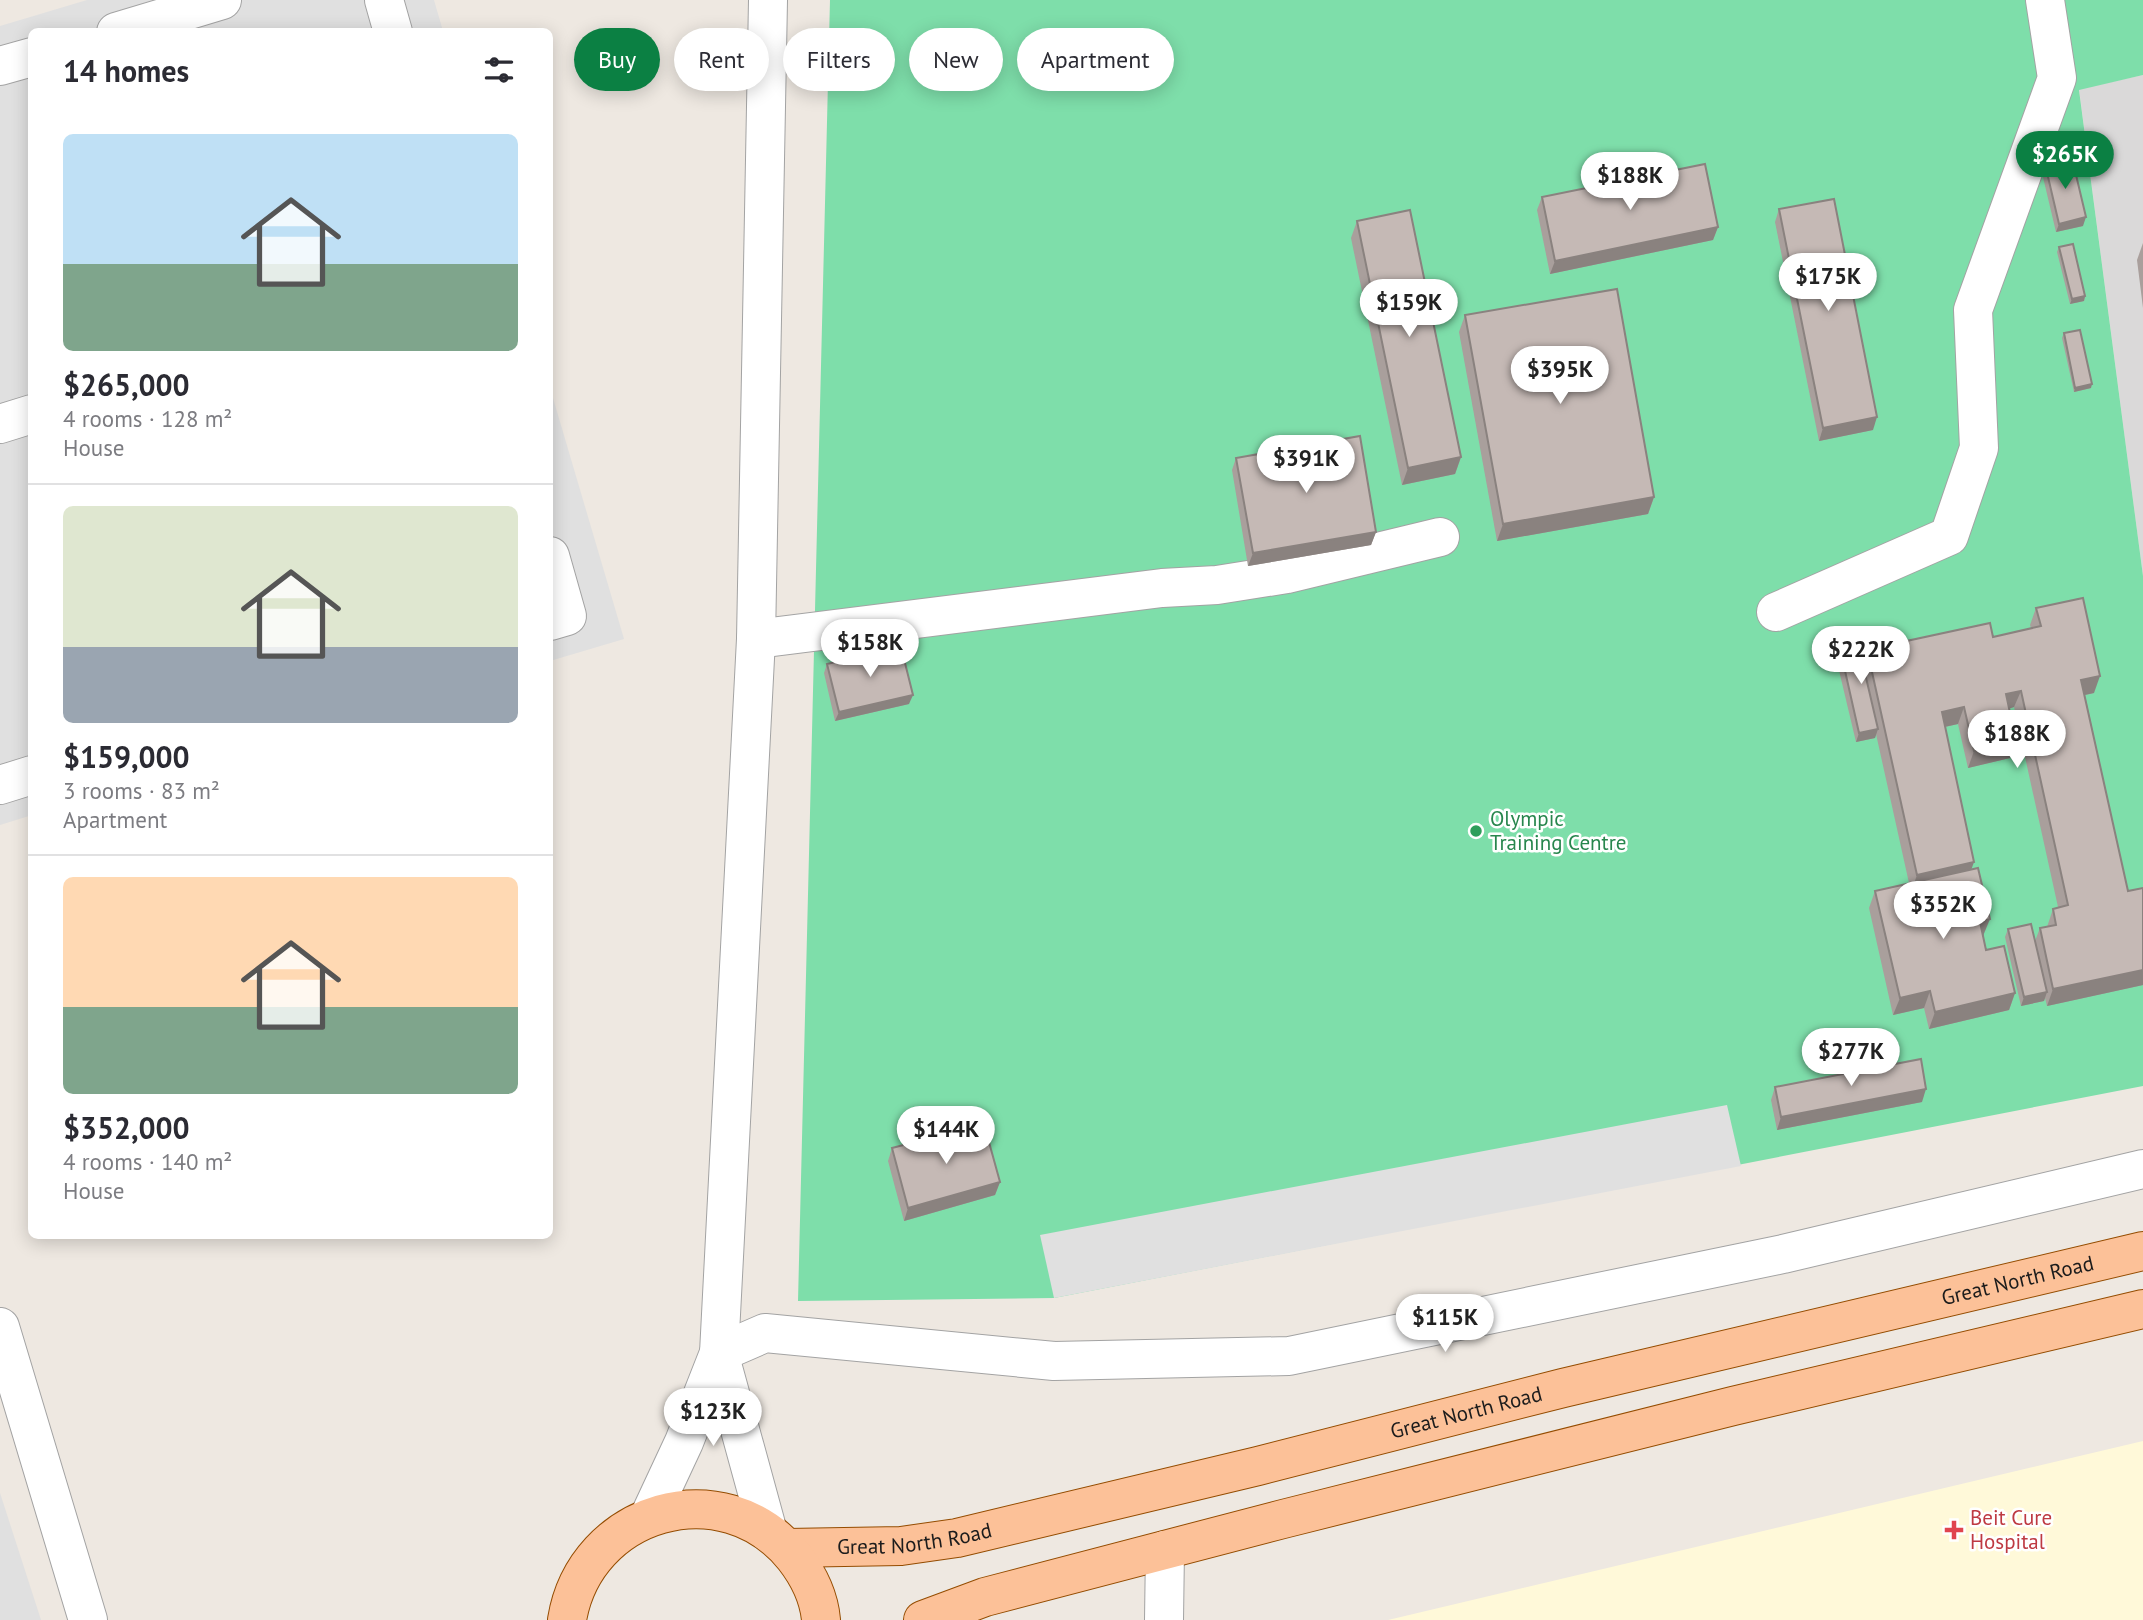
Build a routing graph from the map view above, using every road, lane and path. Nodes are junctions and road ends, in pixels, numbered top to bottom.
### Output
1 (222, 0) edge
2 (384, 0) edge
3 (768, 0) edge
4 (2045, 0) edge
5 (130, 28) edge
6 (392, 28) edge
7 (28, 58) edge
8 (0, 66) edge
9 (28, 415) edge
10 (0, 424) edge
11 (1440, 537) dead end
12 (553, 567) edge
13 (1776, 612) dead end
14 (553, 620) edge
15 (756, 639) junction
16 (28, 776) edge
17 (0, 785) edge
18 (2143, 1169) edge
19 (2143, 1251) edge
20 (2143, 1309) edge
21 (0, 1327) edge
22 (719, 1353) junction
23 (649, 1517) junction
24 (777, 1540) junction
25 (1165, 1550) junction
26 (88, 1620) edge
27 (567, 1620) edge
28 (821, 1620) edge
29 (923, 1620) edge
30 (1164, 1620) edge

1 - 5 street
2 - 6 street
3 - 15 street
4 - 13 street
7 - 8 street
9 - 10 street
11 - 15 street
12 - 14 street
15 - 22 street
16 - 17 street
18 - 22 street
19 - 24 main road, Great North Road
20 - 25 main road
21 - 26 street
22 - 23 street
22 - 24 street
23 - 24 main road
23 - 27 main road
24 - 28 main road
25 - 29 main road
25 - 30 street

